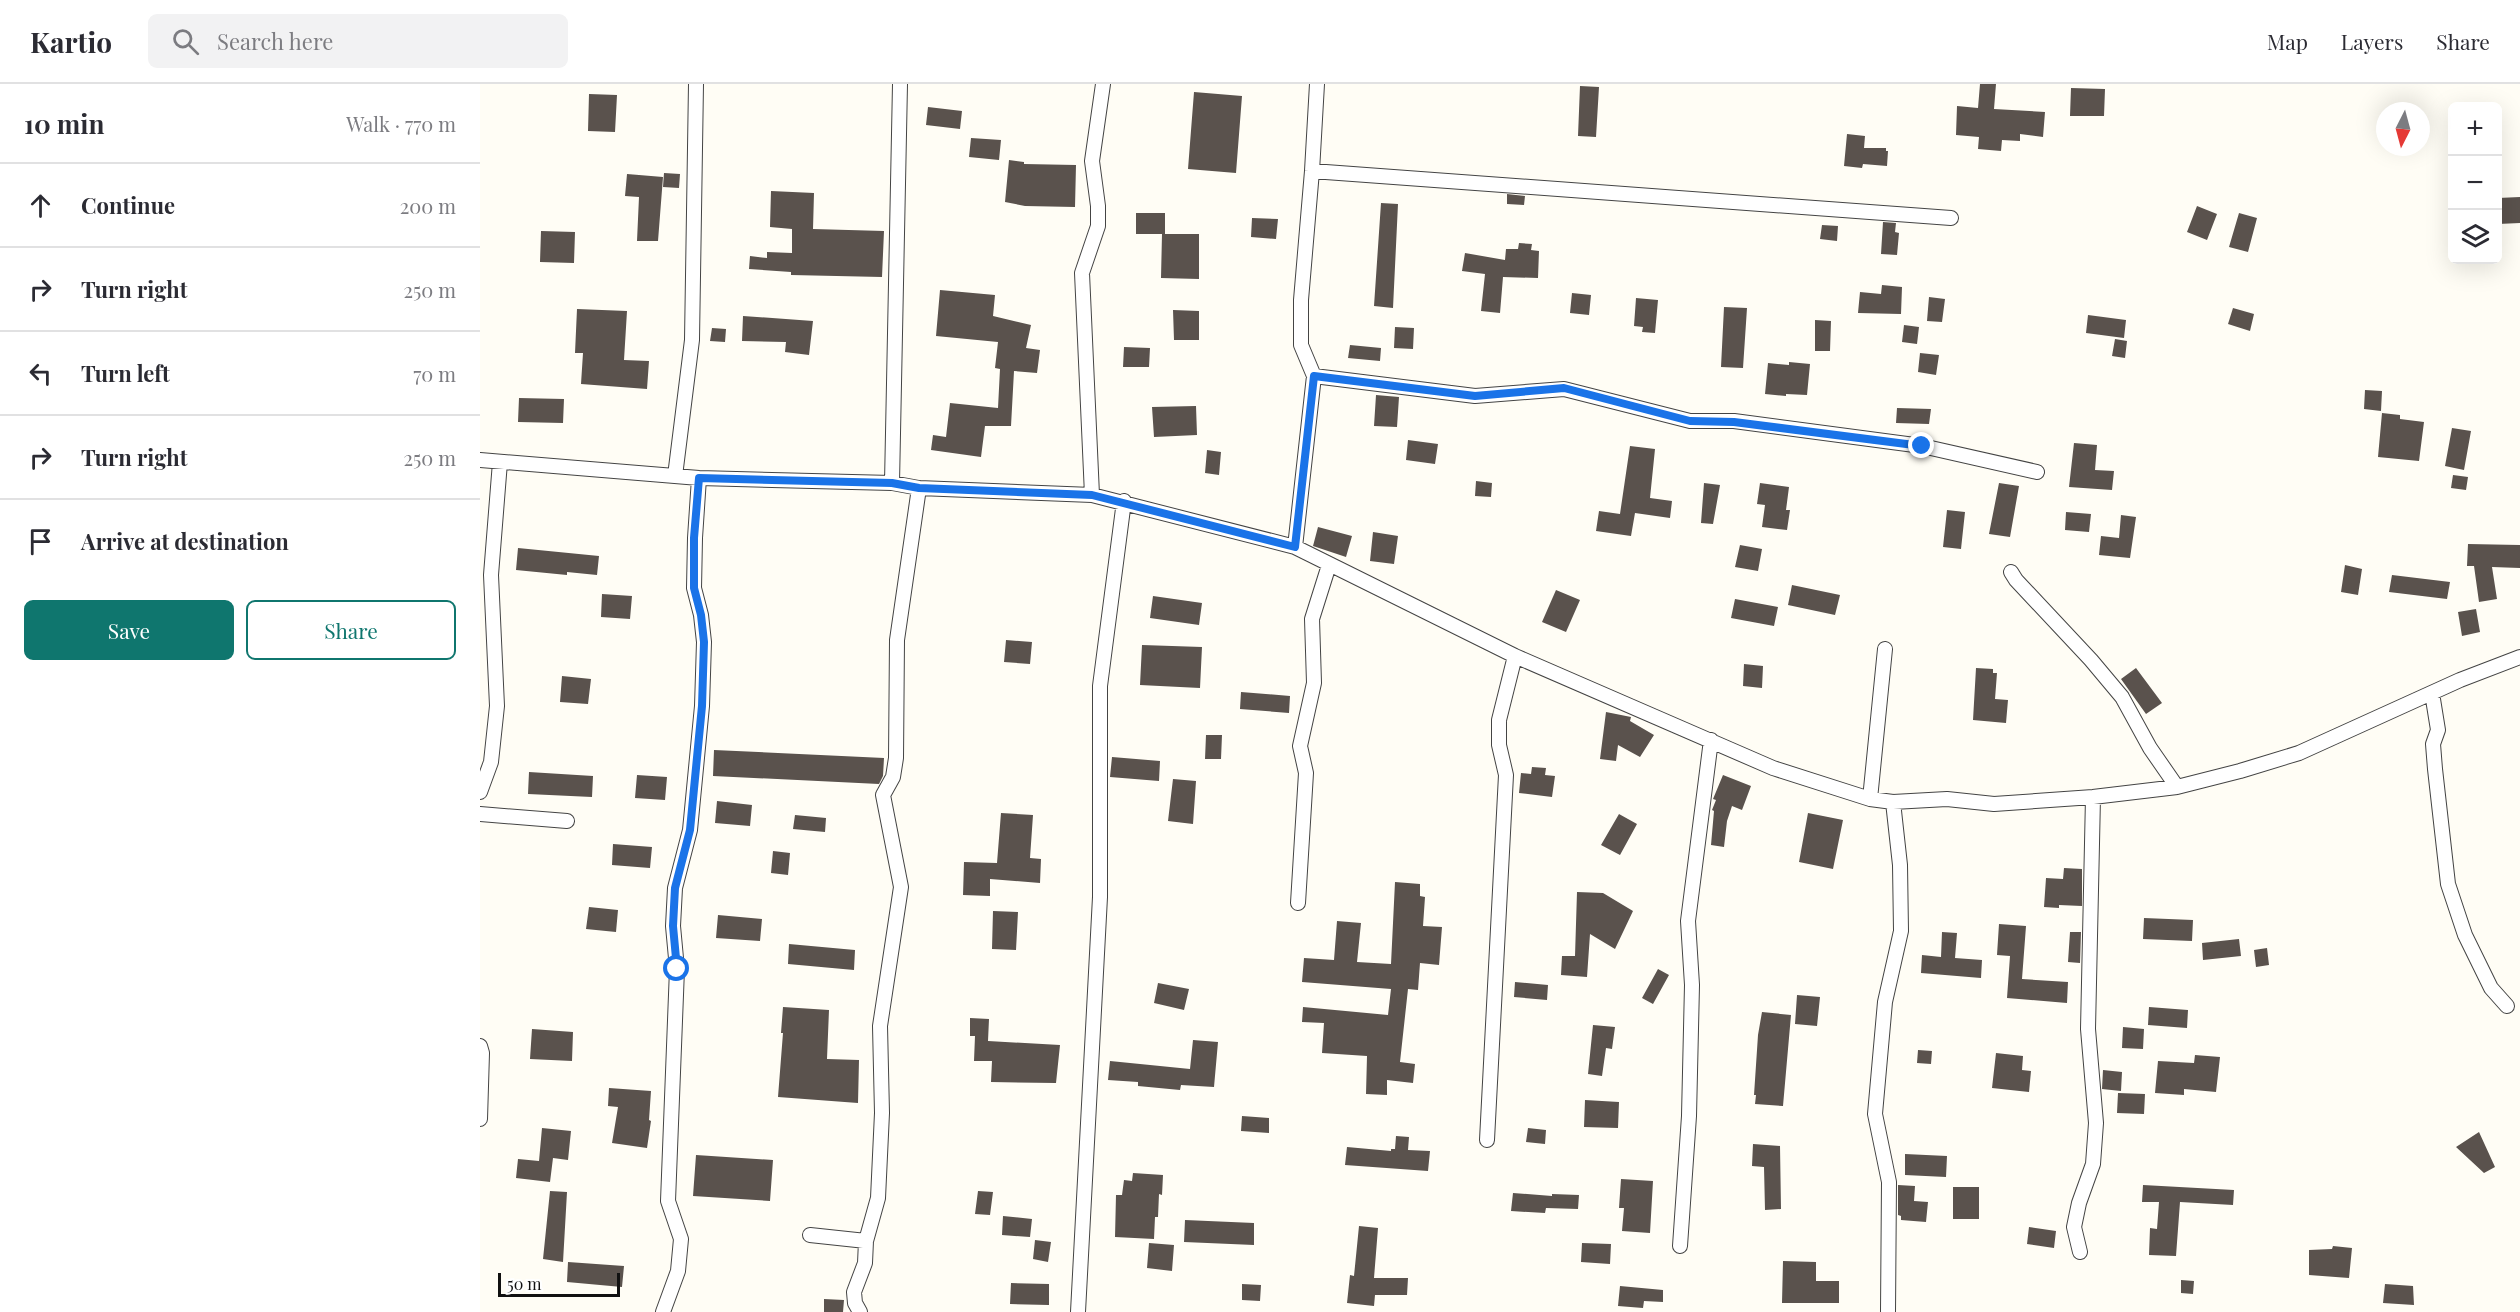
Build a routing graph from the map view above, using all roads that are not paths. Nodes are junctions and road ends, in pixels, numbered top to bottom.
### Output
1 (696, 84) edge
2 (900, 84) edge
3 (1103, 84) edge
4 (1317, 84) edge
5 (1312, 171) junction
6 (1951, 218) dead end
7 (1314, 376) junction
8 (480, 460) edge
9 (500, 462) junction
10 (2037, 471) dead end
11 (675, 476) junction
12 (699, 478) junction
13 (892, 483) junction
14 (919, 488) junction
15 (1092, 495) junction
16 (1124, 501) junction
17 (1295, 547) junction
18 (1329, 565) junction
19 (2011, 572) dead end
20 (1885, 650) dead end
21 (1515, 656) junction
22 (2520, 657) edge
23 (2432, 693) junction
24 (1711, 740) junction
25 (2177, 787) junction
26 (480, 792) edge
27 (2093, 797) junction
28 (1870, 799) junction
29 (1893, 802) junction
30 (480, 814) edge
31 (567, 821) dead end
32 (1298, 903) dead end
33 (2507, 1006) dead end
34 (480, 1046) edge
35 (480, 1119) edge
36 (1487, 1140) dead end
37 (810, 1236) dead end
38 (866, 1240) junction
39 (1680, 1246) dead end
40 (2080, 1252) dead end
41 (663, 1312) edge
42 (860, 1312) edge
43 (1078, 1312) edge
44 (1888, 1312) edge

1 - 11 street
2 - 13 street
3 - 15 street
4 - 5 street
5 - 6 street
5 - 7 street
7 - 10 street
7 - 17 street
8 - 9 street
9 - 11 street
9 - 26 street
11 - 12 street
12 - 13 street
12 - 41 street
13 - 14 street
14 - 15 street
14 - 38 street
15 - 16 street
16 - 17 street
16 - 43 street
17 - 18 street
18 - 21 street
18 - 32 street
19 - 25 street
20 - 28 street
21 - 24 street
21 - 36 street
22 - 23 street
23 - 25 street
23 - 33 street
24 - 28 street
24 - 39 street
25 - 27 street
27 - 29 street
27 - 40 street
28 - 29 street
29 - 44 street
30 - 31 street
34 - 35 street
37 - 38 street
38 - 42 street

